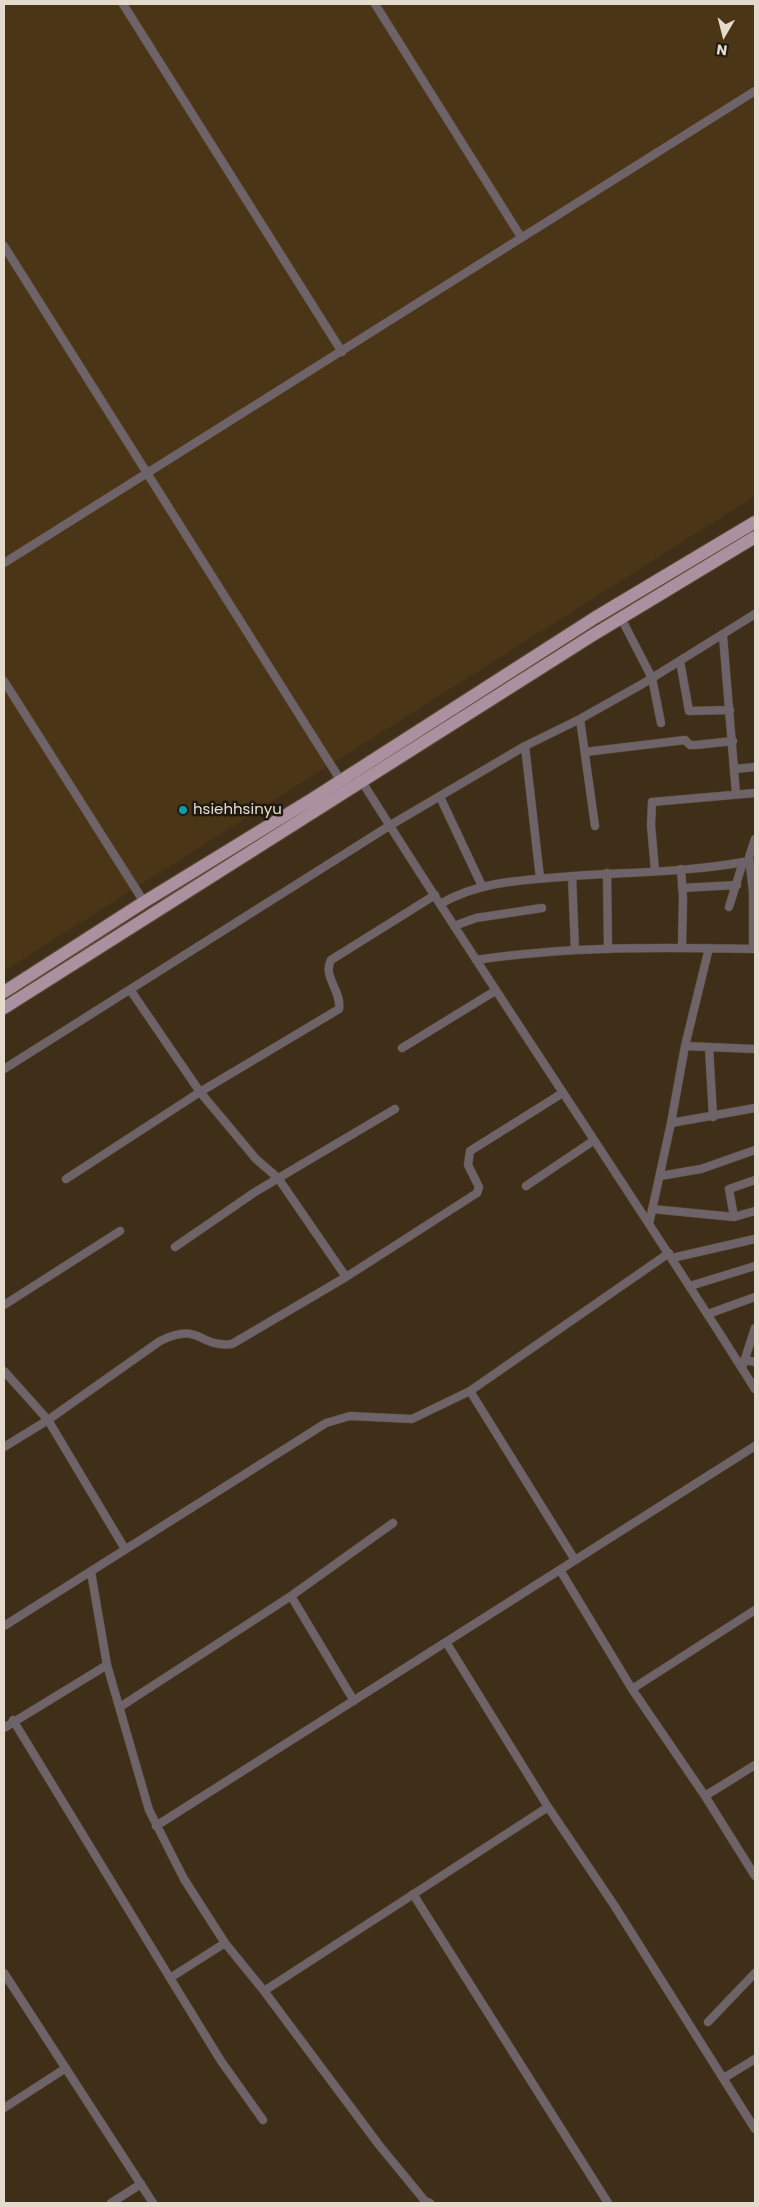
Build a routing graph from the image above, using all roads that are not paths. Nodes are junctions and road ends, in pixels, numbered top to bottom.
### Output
1 (122, 4) edge
2 (374, 4) edge
3 (755, 91) edge
4 (521, 237) junction
5 (4, 246) edge
6 (342, 352) junction
7 (148, 474) junction
8 (755, 522) edge
9 (755, 537) edge
10 (4, 563) edge
11 (755, 614) edge
12 (621, 618) junction
13 (723, 636) junction
14 (680, 661) junction
15 (652, 678) junction
16 (4, 681) edge
17 (730, 710) junction
18 (580, 719) junction
19 (661, 723) dead end
20 (733, 741) junction
21 (524, 746) junction
22 (585, 752) junction
23 (755, 767) edge
24 (735, 769) junction
25 (356, 772) junction
26 (341, 781) junction
27 (363, 783) junction
28 (755, 793) edge
29 (736, 794) junction
30 (440, 797) junction
31 (389, 826) junction
32 (595, 826) dead end
33 (755, 840) edge
34 (750, 865) edge
35 (681, 869) junction
36 (655, 871) junction
37 (607, 873) junction
38 (572, 876) junction
39 (540, 878) junction
40 (737, 885) junction
41 (482, 886) junction
42 (682, 888) junction
43 (435, 895) junction
44 (144, 902) junction
45 (440, 904) junction
46 (542, 908) dead end
47 (729, 908) dead end
48 (454, 926) junction
49 (682, 947) junction
50 (608, 948) junction
51 (709, 948) junction
52 (754, 949) edge
53 (575, 950) junction
54 (476, 960) junction
55 (131, 990) junction
56 (495, 991) junction
57 (4, 992) edge
58 (4, 1008) edge
59 (685, 1046) junction
60 (709, 1047) junction
61 (402, 1048) dead end
62 (755, 1049) edge
63 (4, 1069) edge
64 (200, 1092) junction
65 (562, 1094) junction
66 (755, 1108) edge
67 (394, 1109) dead end
68 (713, 1117) junction
69 (672, 1123) junction
70 (593, 1142) junction
71 (755, 1150) edge
72 (660, 1176) junction
73 (278, 1178) junction
74 (66, 1179) dead end
75 (755, 1180) edge
76 (526, 1186) dead end
77 (652, 1209) junction
78 (755, 1211) edge
79 (734, 1216) junction
80 (649, 1224) junction
81 (120, 1230) dead end
82 (755, 1239) edge
83 (175, 1247) dead end
84 (671, 1255) junction
85 (755, 1266) edge
86 (346, 1277) junction
87 (690, 1286) junction
88 (755, 1297) edge
89 (4, 1305) edge
90 (708, 1314) junction
91 (755, 1328) edge
92 (755, 1362) edge
93 (744, 1364) junction
94 (4, 1371) edge
95 (755, 1388) edge
96 (470, 1392) junction
97 (48, 1420) junction
98 (755, 1446) edge
99 (4, 1447) edge
100 (393, 1523) dead end
101 (125, 1549) junction
102 (575, 1560) junction
103 (560, 1570) junction
104 (91, 1572) junction
105 (291, 1596) junction
106 (755, 1610) edge
107 (4, 1626) edge
108 (446, 1642) junction
109 (107, 1665) junction
110 (632, 1689) junction
111 (354, 1701) junction
112 (120, 1707) junction
113 (13, 1720) junction
114 (4, 1728) edge
115 (755, 1765) edge
116 (706, 1796) junction
117 (548, 1807) junction
118 (156, 1826) junction
119 (755, 1876) edge
120 (413, 1894) junction
121 (225, 1943) junction
122 (4, 1973) edge
123 (755, 1973) edge
124 (170, 1978) junction
125 (264, 1991) junction
126 (708, 2022) dead end
127 (755, 2059) edge
128 (66, 2068) junction
129 (724, 2078) junction
130 (4, 2108) edge
131 (263, 2120) dead end
132 (755, 2129) edge
133 (141, 2184) junction
134 (425, 2202) edge
135 (111, 2203) edge
136 (153, 2203) edge
137 (608, 2203) edge

1 - 6 street
2 - 4 street
3 - 4 street
4 - 6 street
5 - 7 street
6 - 7 street
7 - 10 street
7 - 26 street
8 - 25 main road
9 - 12 main road
11 - 13 street
12 - 15 street
12 - 27 main road
13 - 14 street
13 - 17 street
14 - 15 street
14 - 17 street
15 - 18 street
15 - 19 street
16 - 44 street
17 - 20 street
18 - 21 street
18 - 22 street
20 - 22 street
20 - 24 street
21 - 30 street
21 - 39 street
22 - 32 street
23 - 24 street
24 - 29 street
25 - 26 main road
25 - 27 street
26 - 44 main road
27 - 31 street
27 - 58 main road
28 - 29 street
29 - 36 street
30 - 31 street
30 - 41 street
31 - 43 street
31 - 55 street
33 - 34 street
34 - 35 street
34 - 40 street
34 - 52 street
35 - 36 street
35 - 42 street
36 - 37 street
37 - 38 street
37 - 50 street
38 - 39 street
38 - 53 street
39 - 41 street
40 - 42 street
40 - 47 street
41 - 45 street
42 - 49 street
43 - 45 street
43 - 64 street
44 - 57 main road
45 - 48 street
46 - 48 street
48 - 54 street
49 - 50 street
49 - 51 street
50 - 53 street
51 - 52 street
51 - 59 street
53 - 54 street
54 - 56 street
55 - 63 street
55 - 64 street
56 - 61 street
56 - 65 street
59 - 60 street
59 - 69 street
60 - 62 street
60 - 68 street
64 - 73 street
64 - 74 street
65 - 70 street
65 - 86 street
66 - 68 street
67 - 73 street
68 - 69 street
69 - 72 street
70 - 76 street
70 - 80 street
71 - 72 street
72 - 77 street
73 - 83 street
73 - 86 street
75 - 79 street
77 - 79 street
77 - 80 street
78 - 79 street
80 - 84 street
81 - 89 street
82 - 84 street
84 - 87 street
84 - 96 street
85 - 87 street
86 - 97 street
87 - 90 street
88 - 90 street
90 - 93 street
91 - 93 street
92 - 93 street
93 - 95 street
94 - 97 street
96 - 101 street
96 - 102 street
97 - 99 street
97 - 101 street
98 - 102 street
100 - 105 street
101 - 104 street
102 - 103 street
103 - 108 street
103 - 110 street
104 - 107 street
104 - 109 street
105 - 111 street
105 - 112 street
106 - 110 street
108 - 111 street
108 - 117 street
109 - 112 street
109 - 113 street
110 - 116 street
111 - 118 street
112 - 118 street
113 - 114 street
113 - 124 street
115 - 116 street
116 - 119 street
117 - 120 street
117 - 129 street
118 - 121 street
120 - 125 street
120 - 137 street
121 - 124 street
121 - 125 street
122 - 128 street
123 - 126 street
124 - 131 street
125 - 134 street
127 - 129 street
128 - 130 street
128 - 133 street
129 - 132 street
133 - 135 street
133 - 136 street

